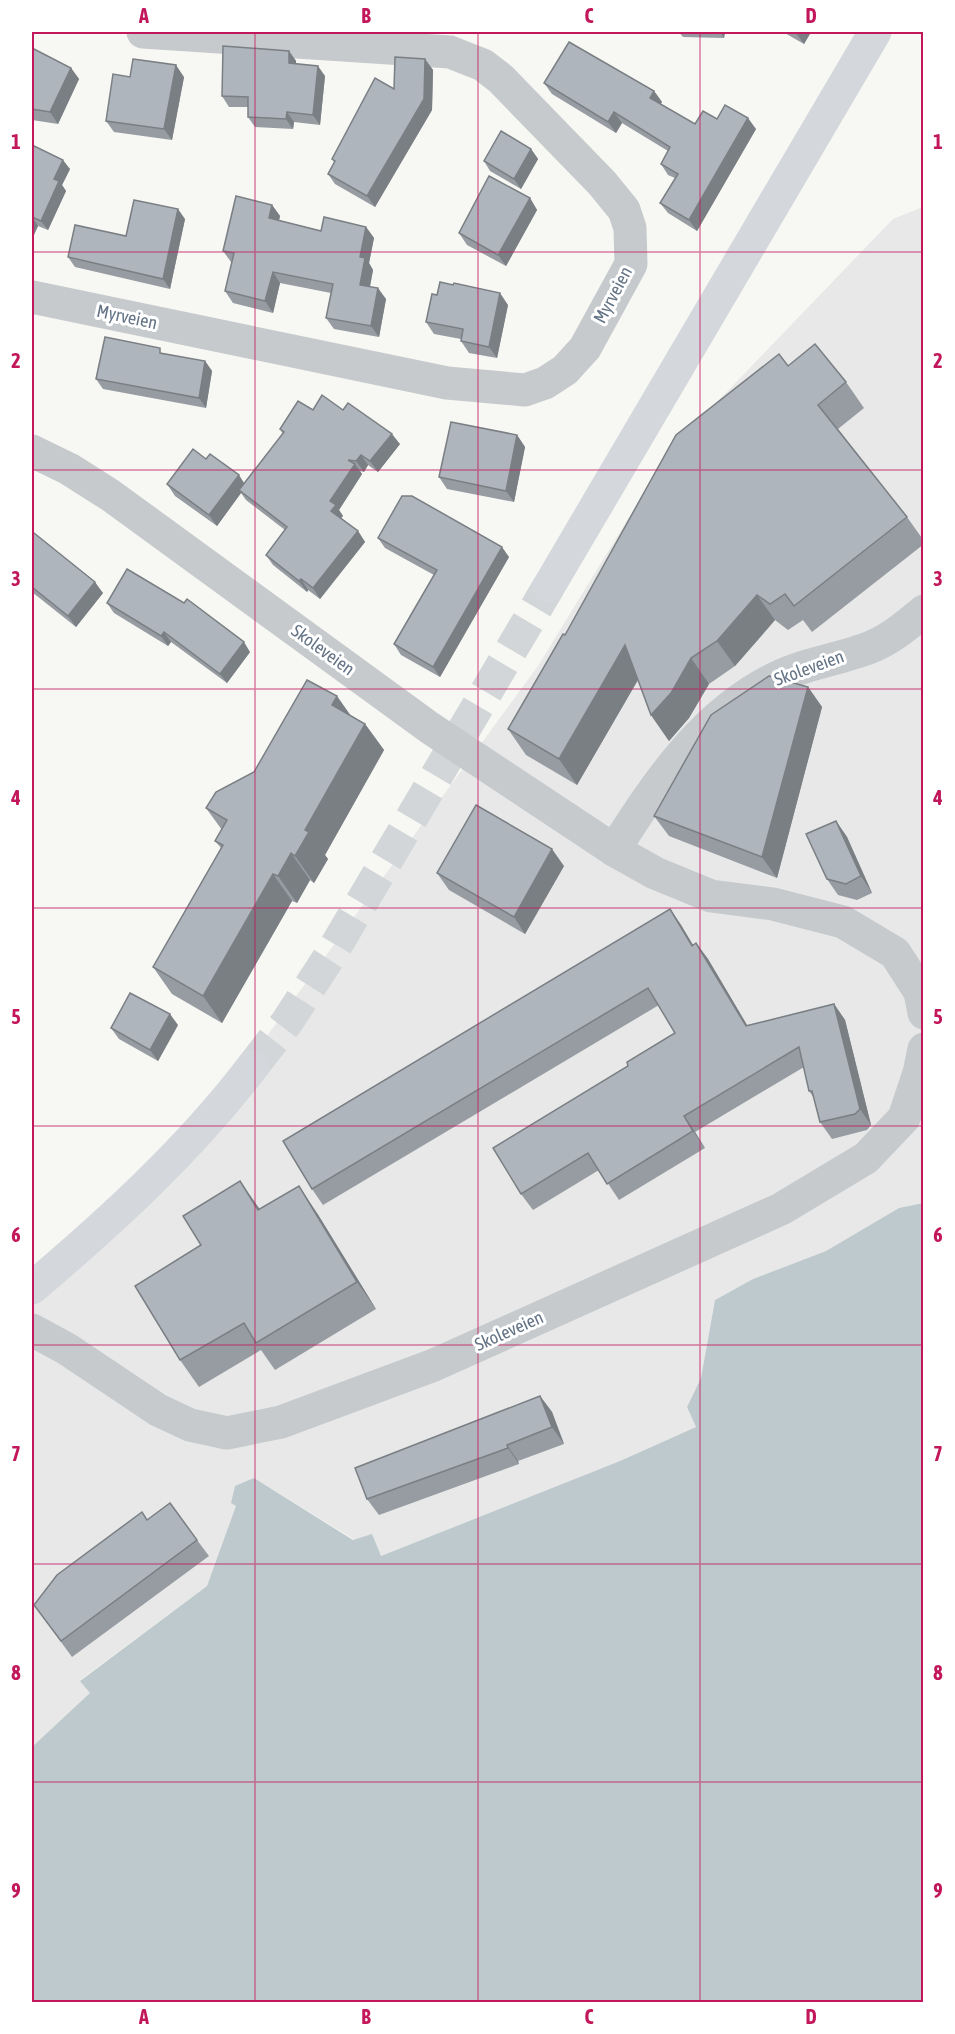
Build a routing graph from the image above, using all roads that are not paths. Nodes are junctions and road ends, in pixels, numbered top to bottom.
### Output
1 (143, 32) edge
2 (875, 32) edge
3 (32, 297) edge
4 (32, 451) edge
5 (549, 586) tunnel mouth
6 (924, 611) edge
7 (614, 850) junction
8 (924, 1013) edge
9 (924, 1049) edge
10 (253, 1066) tunnel mouth
11 (36, 1284) edge
12 (32, 1330) edge

1 - 3 street, Myrveien
2 - 5 highway
4 - 7 street, Skoleveien
6 - 7 street, Skoleveien
7 - 8 street, Skoleveien
9 - 12 street, Skoleveien
10 - 11 highway

